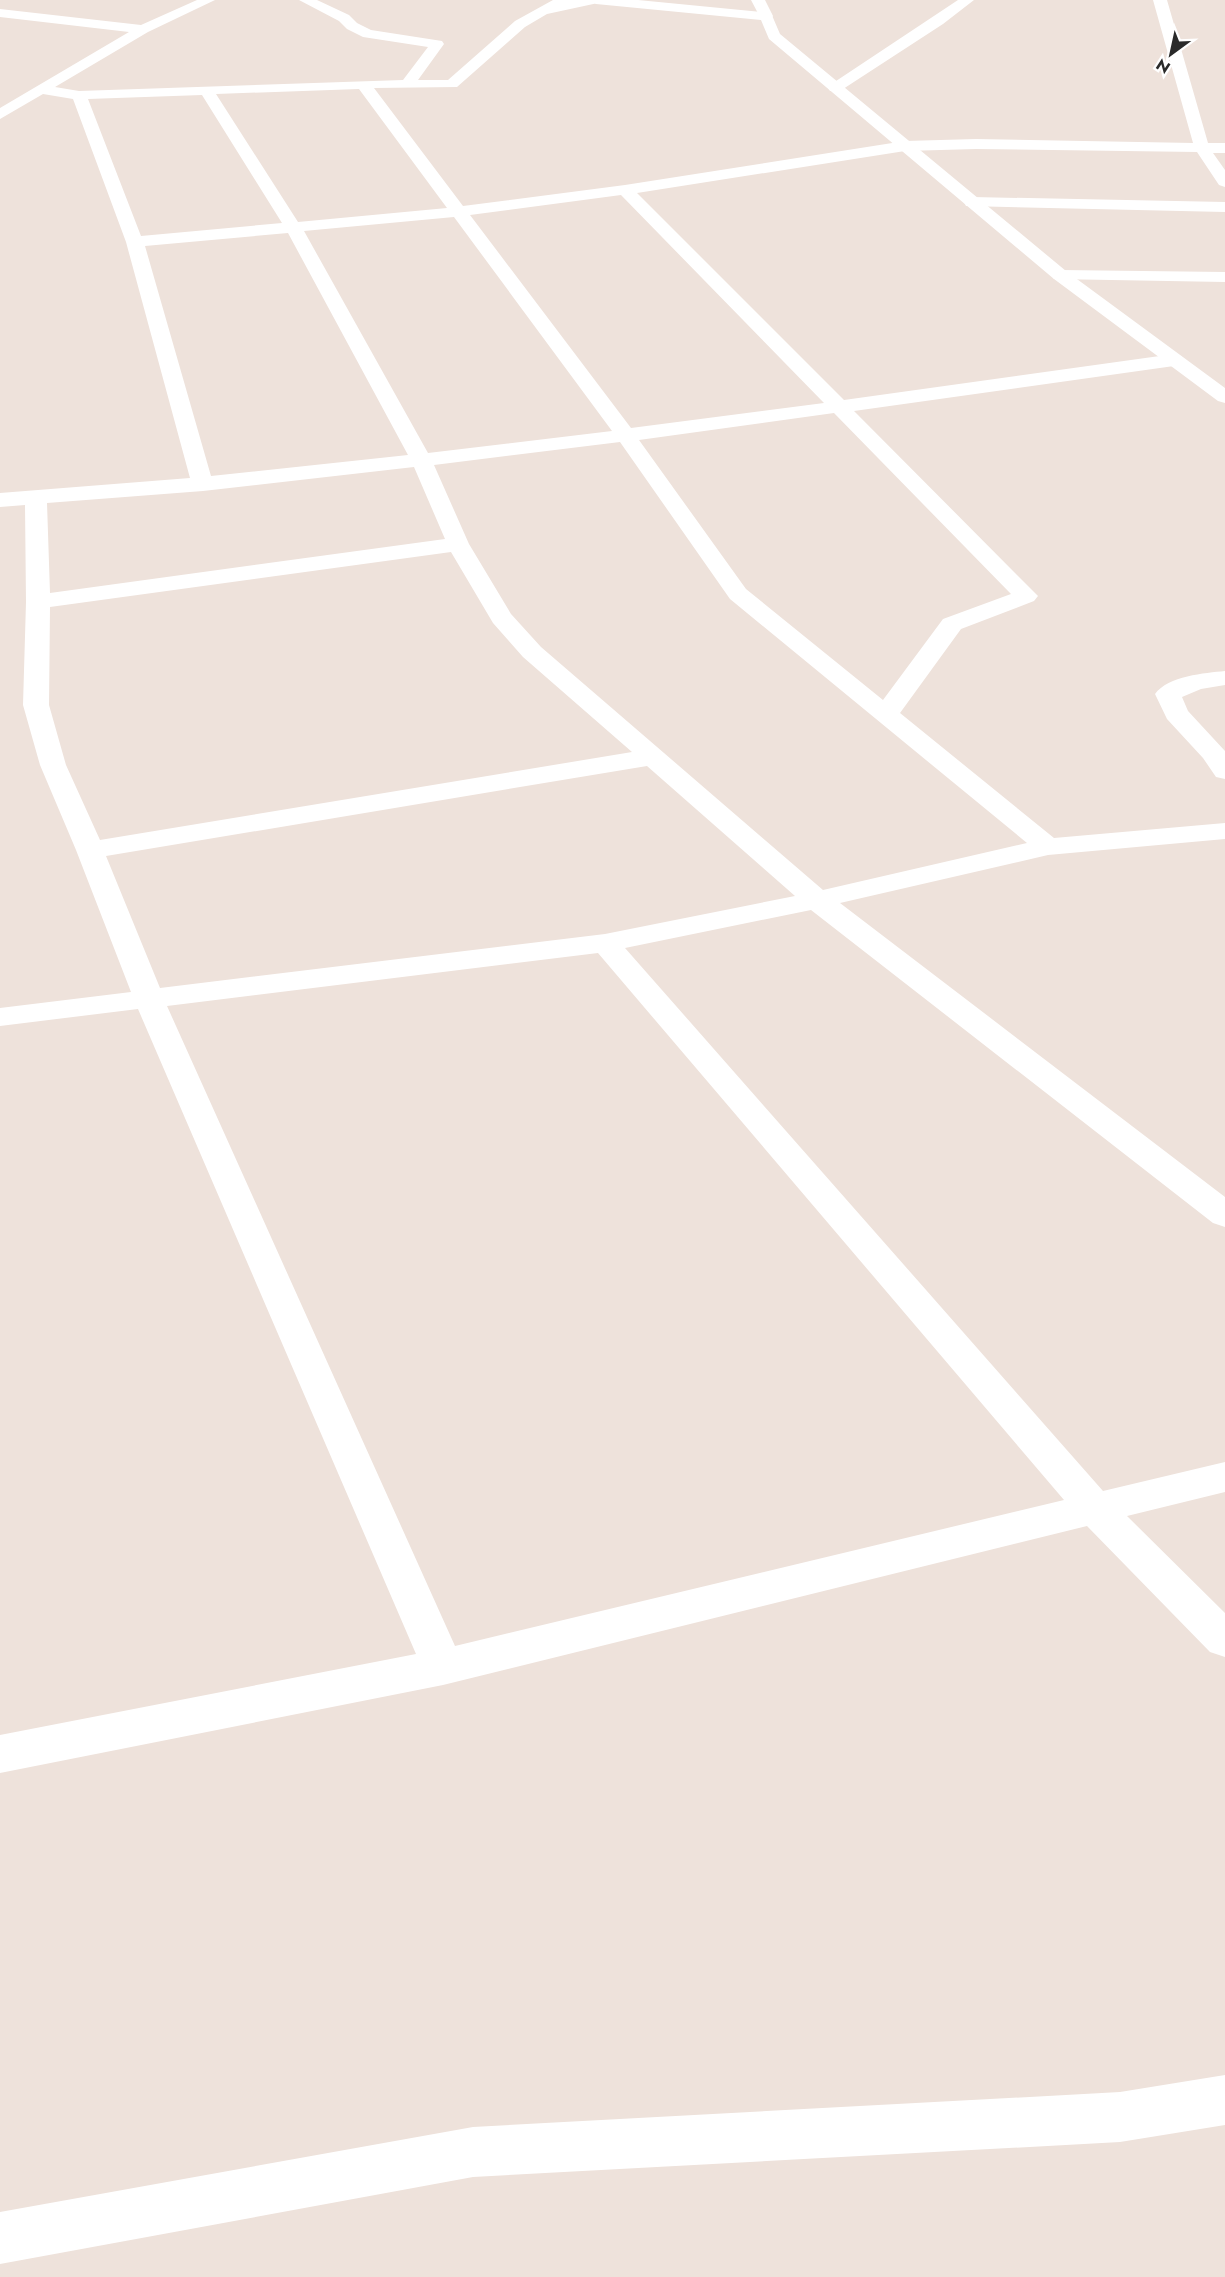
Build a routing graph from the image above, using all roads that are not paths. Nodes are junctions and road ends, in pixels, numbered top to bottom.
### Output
1 (207, 0) edge
2 (306, 0) edge
3 (563, 0) edge
4 (594, 0) edge
5 (758, 0) edge
6 (967, 0) edge
7 (1160, 0) edge
8 (544, 11) junction
9 (0, 13) edge
10 (766, 16) junction
11 (143, 29) junction
12 (363, 84) junction
13 (407, 84) junction
14 (835, 88) junction
15 (43, 90) junction
16 (206, 90) junction
17 (79, 95) junction
18 (0, 114) edge
19 (905, 147) junction
20 (1202, 148) junction
21 (1225, 148) edge
22 (1225, 182) edge
23 (626, 190) junction
24 (972, 202) junction
25 (1225, 207) edge
26 (458, 212) junction
27 (294, 228) junction
28 (135, 242) junction
29 (1060, 275) junction
30 (1225, 277) edge
31 (1174, 360) junction
32 (1225, 397) edge
33 (839, 406) junction
34 (626, 436) junction
35 (422, 461) junction
36 (203, 485) junction
37 (36, 498) junction
38 (0, 500) edge
39 (458, 544) junction
40 (38, 602) junction
41 (1225, 678) edge
42 (886, 714) junction
43 (652, 757) junction
44 (1225, 771) edge
45 (1225, 831) edge
46 (1048, 847) junction
47 (90, 850) junction
48 (817, 900) junction
49 (605, 943) junction
50 (148, 998) junction
51 (0, 1017) edge
52 (1225, 1215) edge
53 (1225, 1477) edge
54 (1095, 1509) junction
55 (1225, 1640) edge
56 (443, 1667) junction
57 (0, 1754) edge
58 (1225, 2100) edge
59 (0, 2238) edge

1 - 11 street
2 - 13 street
3 - 8 street
4 - 8 street
4 - 10 street
5 - 10 street
6 - 14 street
7 - 20 street
8 - 13 street
9 - 11 street
10 - 14 street
11 - 15 street
12 - 13 street
12 - 16 street
12 - 26 street
14 - 19 street
15 - 17 street
15 - 18 street
16 - 17 street
16 - 27 street
17 - 28 street
19 - 20 street
19 - 23 street
19 - 24 street
20 - 21 street
20 - 22 street
23 - 26 street
23 - 33 street
24 - 25 street
24 - 29 street
26 - 27 street
26 - 34 street
27 - 28 street
27 - 35 street
28 - 36 street
29 - 30 street
29 - 31 street
31 - 32 street
31 - 33 street
33 - 34 street
33 - 42 street
34 - 35 street
34 - 42 street
35 - 36 street
35 - 39 street
36 - 37 street
37 - 38 street
37 - 40 street
39 - 40 street
39 - 43 street
40 - 47 street
41 - 44 street
42 - 46 street
43 - 47 street
43 - 48 street
45 - 46 street
46 - 48 street
47 - 50 street
48 - 49 street
48 - 52 street
49 - 50 street
49 - 54 street
50 - 51 street
50 - 56 street
53 - 54 street
54 - 55 street
54 - 56 street
56 - 57 street
58 - 59 street

